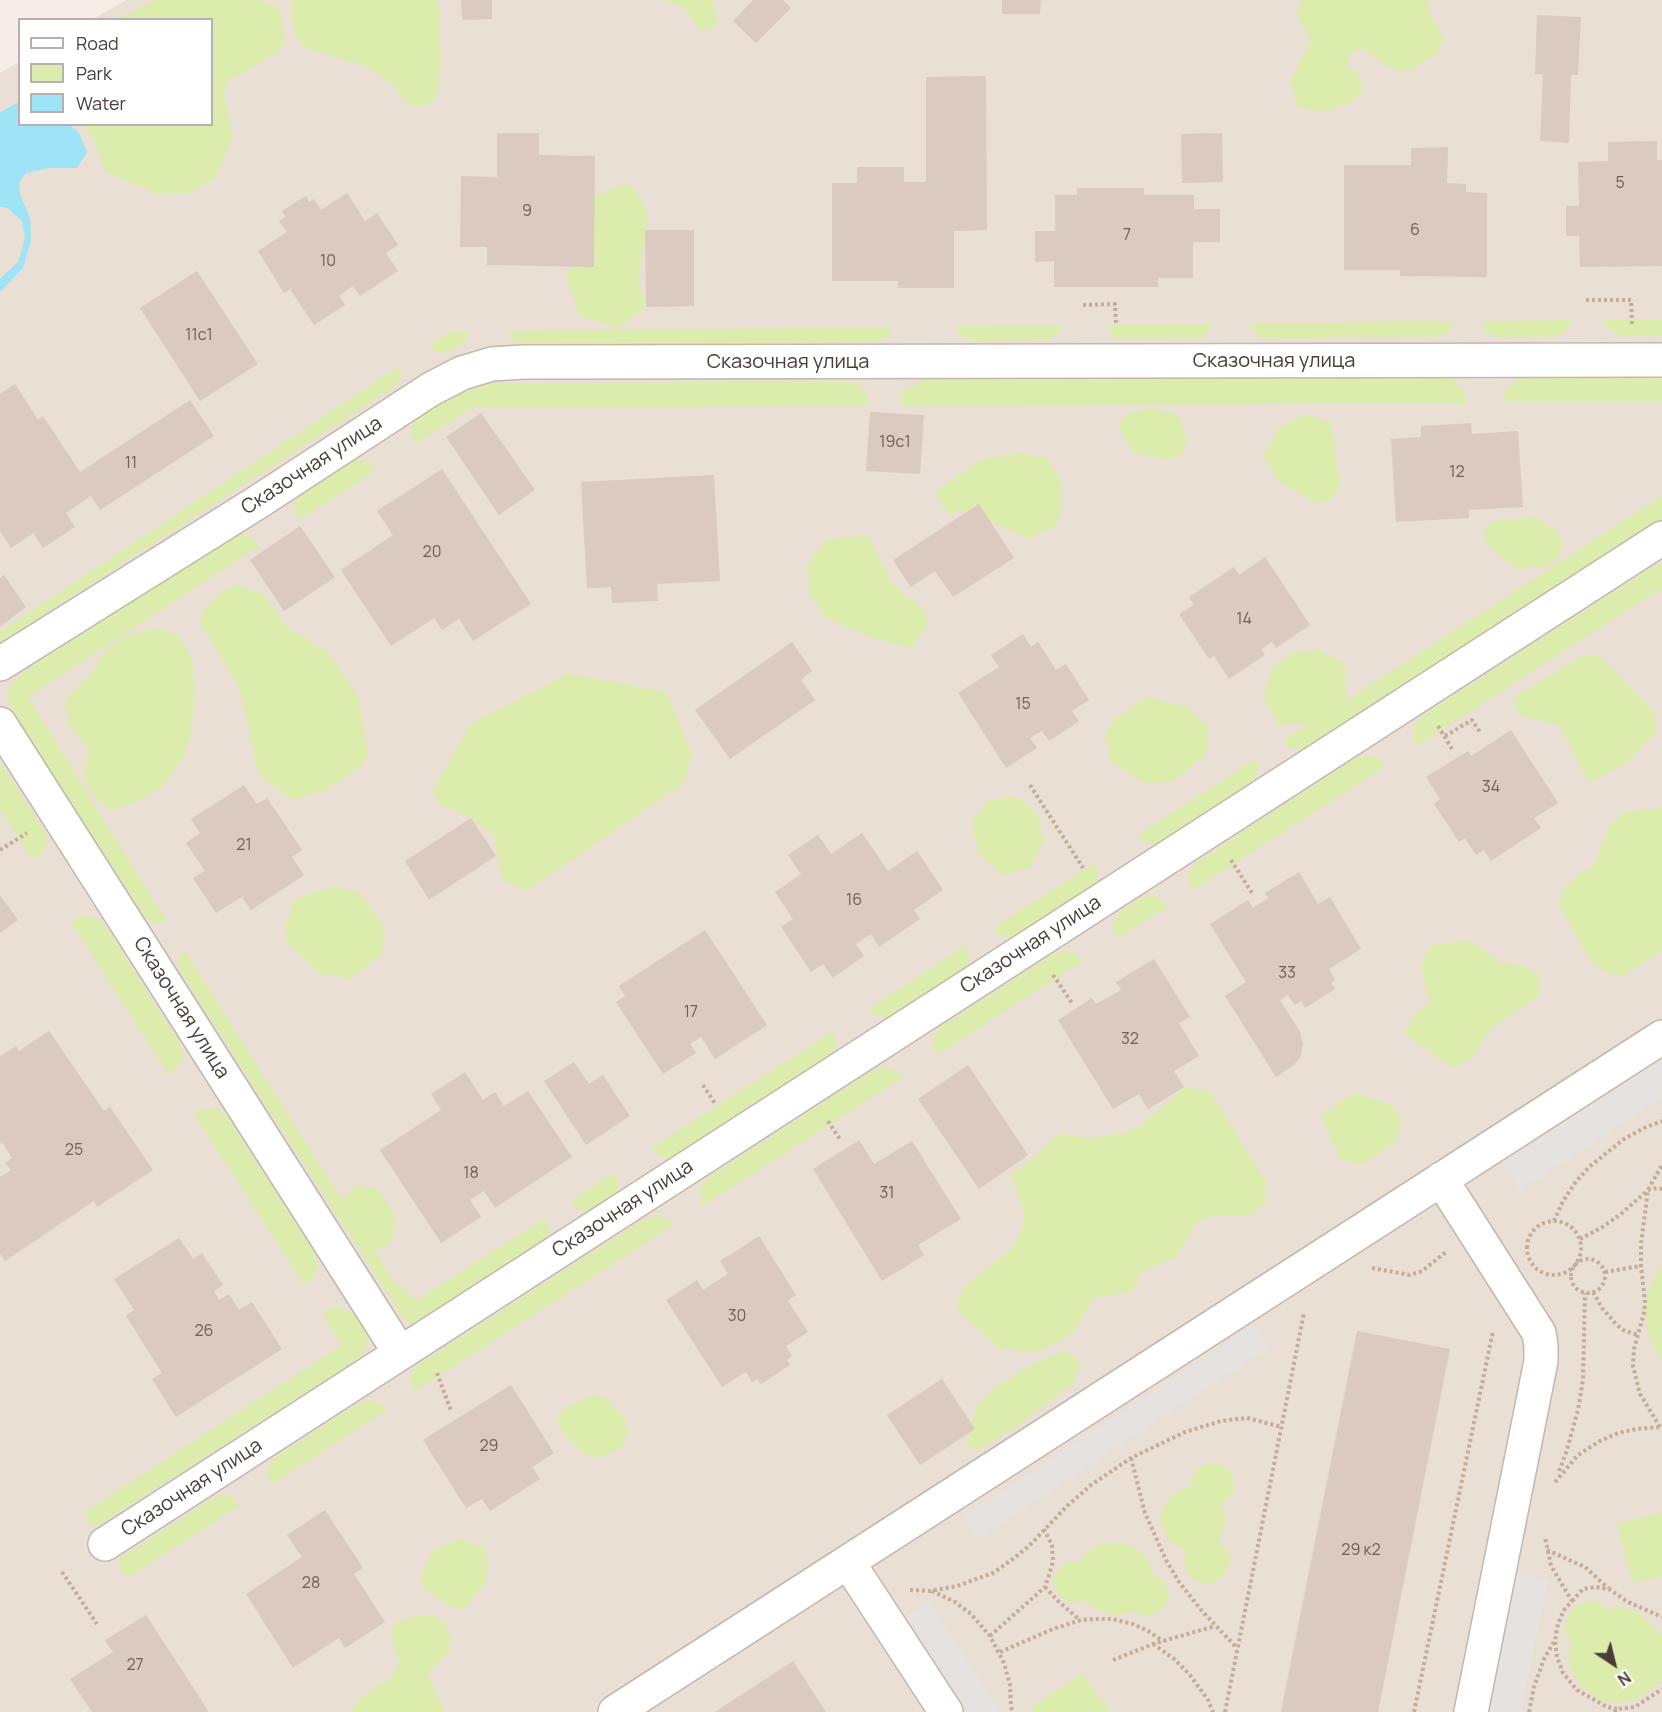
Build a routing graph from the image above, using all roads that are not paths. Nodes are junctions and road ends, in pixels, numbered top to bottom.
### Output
1 (1662, 360) edge
2 (1662, 538) edge
3 (0, 664) edge
4 (0, 724) edge
5 (1662, 1037) edge
6 (1442, 1179) junction
7 (400, 1353) junction
8 (105, 1544) dead end
9 (848, 1562) junction
10 (615, 1712) edge
11 (946, 1712) edge
12 (1470, 1712) edge

1 - 3 street, Сказочная улица
2 - 7 street, Сказочная улица
4 - 7 street, Сказочная улица
5 - 6 street
6 - 9 street
6 - 12 street
7 - 8 street, Сказочная улица
9 - 10 street
9 - 11 street

